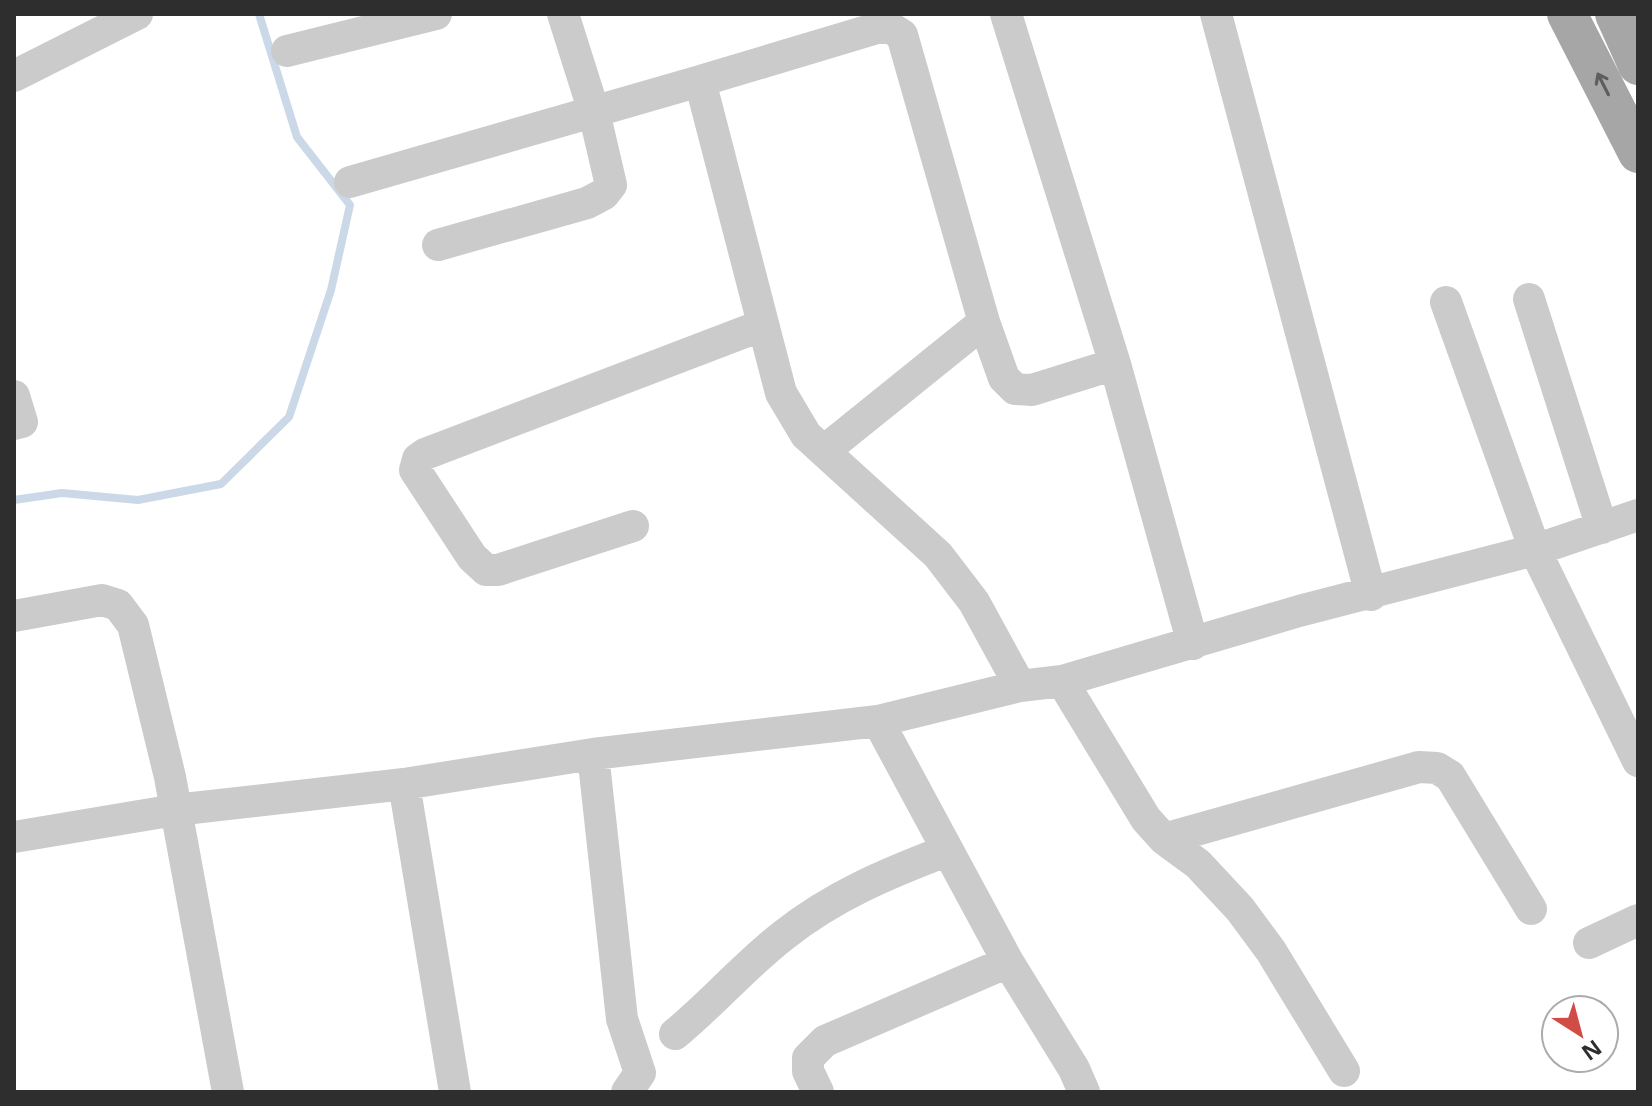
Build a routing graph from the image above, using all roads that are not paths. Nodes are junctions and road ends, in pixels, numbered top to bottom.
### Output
1 (137, 14) edge
2 (436, 14) edge
3 (563, 14) edge
4 (1006, 14) edge
5 (1216, 14) edge
6 (1567, 14) edge
7 (1615, 14) edge
8 (287, 51) dead end
9 (1638, 65) edge
10 (14, 76) edge
11 (700, 81) junction
12 (594, 112) junction
13 (1638, 153) edge
14 (350, 182) dead end
15 (438, 245) dead end
16 (1529, 299) dead end
17 (1446, 302) dead end
18 (984, 322) junction
19 (763, 325) junction
20 (1115, 364) junction
21 (14, 396) edge
22 (14, 424) edge
23 (824, 451) junction
24 (1638, 515) edge
25 (633, 526) dead end
26 (1602, 528) junction
27 (1535, 550) junction
28 (1371, 595) junction
29 (14, 616) edge
30 (1193, 644) junction
31 (1062, 681) junction
32 (1020, 686) junction
33 (878, 721) junction
34 (593, 754) junction
35 (1638, 761) edge
36 (404, 784) junction
37 (175, 810) junction
38 (14, 837) edge
39 (1164, 839) junction
40 (946, 851) junction
41 (1531, 909) dead end
42 (1638, 920) edge
43 (1589, 943) dead end
44 (1008, 962) junction
45 (675, 1034) dead end
46 (1344, 1071) dead end
47 (228, 1092) edge
48 (455, 1092) edge
49 (627, 1092) edge
50 (818, 1092) edge
51 (1084, 1092) edge

1 - 10 street
2 - 8 street
3 - 12 street
4 - 20 street
5 - 28 street
13 -> 6 main road
7 - 9 main road
11 - 12 street
11 - 18 street
11 - 19 street
12 - 14 street
12 - 15 street
16 - 26 street
17 - 27 street
18 - 20 street
18 - 23 street
19 - 23 street
19 - 25 street
20 - 30 street
21 - 22 street
23 - 32 street
24 - 26 street
26 - 27 street
27 - 28 street
27 - 35 street
28 - 30 street
29 - 37 street
30 - 31 street
31 - 32 street
31 - 39 street
32 - 33 street
33 - 34 street
33 - 40 street
34 - 36 street
34 - 49 street
36 - 37 street
36 - 48 street
37 - 38 street
37 - 47 street
39 - 41 street
39 - 46 street
40 - 44 street
40 - 45 street
42 - 43 street
44 - 50 street
44 - 51 street

